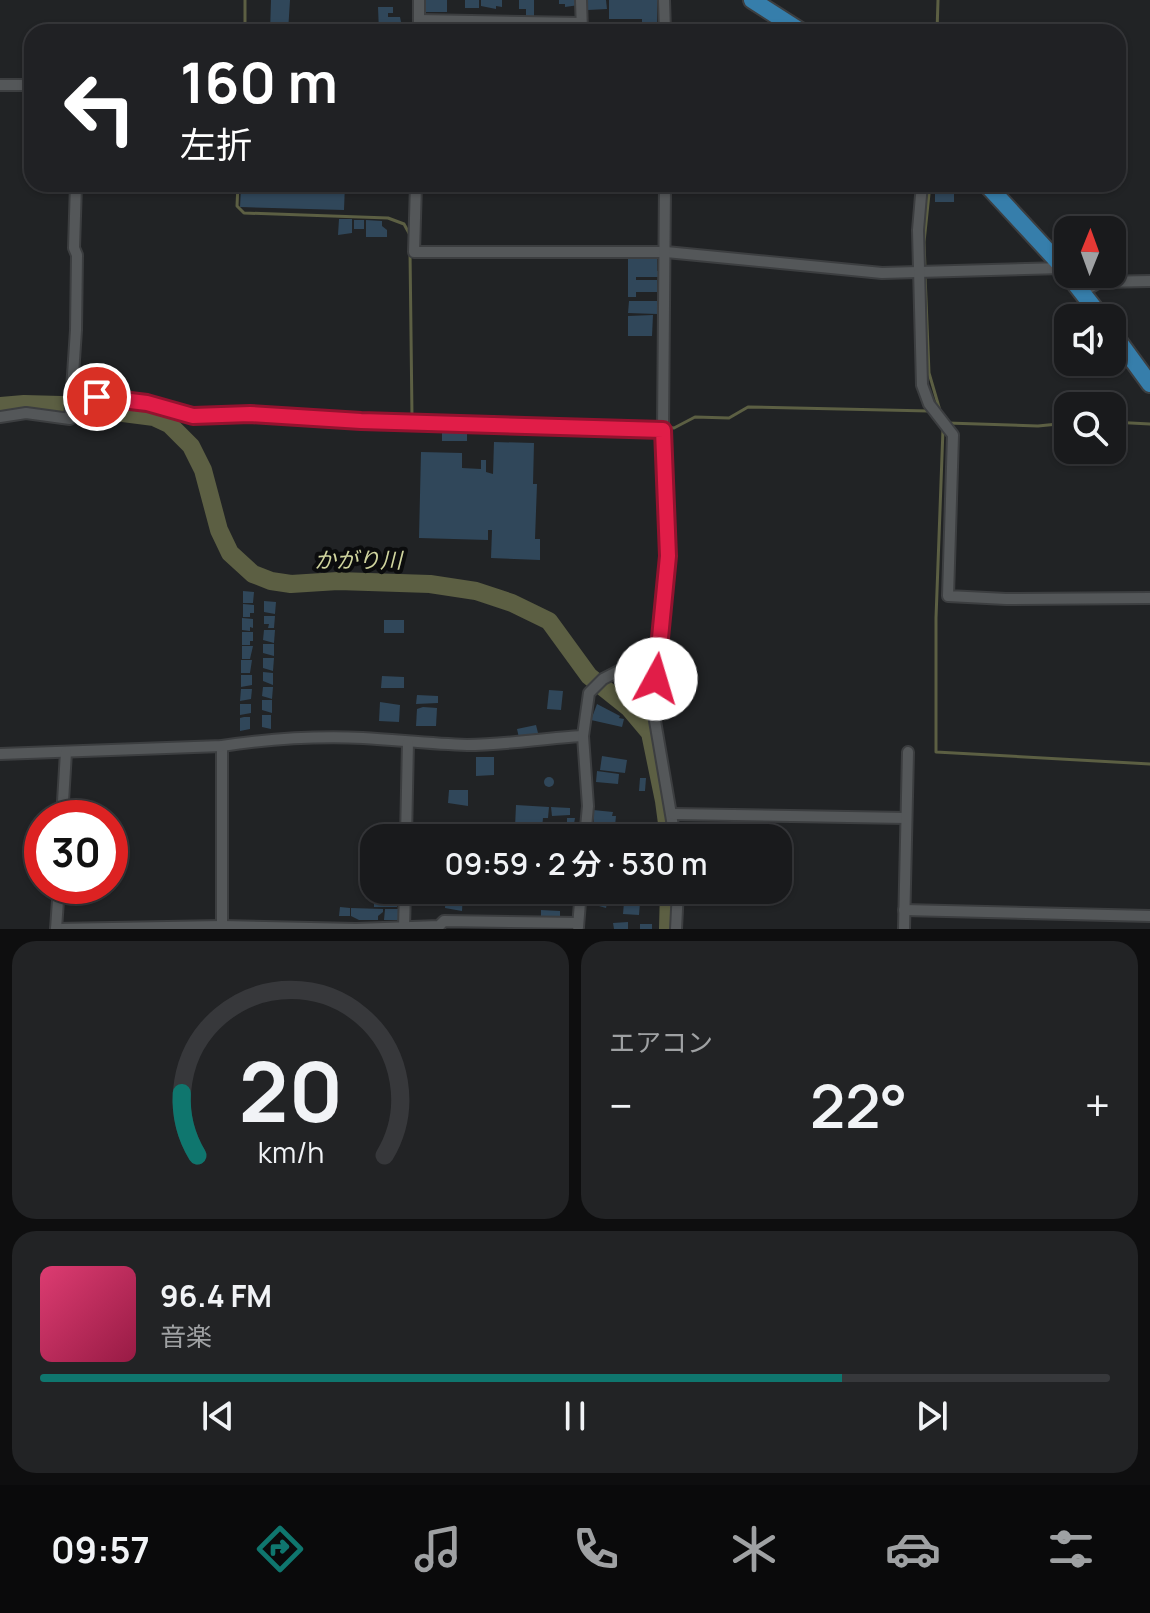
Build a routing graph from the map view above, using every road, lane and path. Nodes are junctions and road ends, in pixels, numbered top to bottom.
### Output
1 (419, 0) edge
2 (581, 0) edge
3 (664, 0) edge
4 (752, 0) edge
5 (419, 20) junction
6 (419, 24) edge
7 (500, 24) edge
8 (582, 24) edge
9 (665, 24) edge
10 (790, 24) edge
11 (0, 85) edge
12 (24, 85) edge
13 (76, 192) edge
14 (416, 192) edge
15 (665, 192) edge
16 (921, 192) edge
17 (993, 192) edge
18 (666, 252) junction
19 (1054, 258) edge
20 (1054, 268) edge
21 (918, 271) junction
22 (1150, 281) edge
23 (1080, 288) edge
24 (1083, 292) junction
25 (1092, 304) edge
26 (1126, 351) edge
27 (1150, 384) edge
28 (72, 394) junction
29 (0, 417) edge
30 (663, 430) junction
31 (1150, 598) edge
32 (660, 650) junction
33 (583, 736) junction
34 (408, 742) junction
35 (222, 746) junction
36 (66, 752) junction
37 (908, 752) dead end
38 (0, 754) edge
39 (63, 800) edge
40 (673, 814) junction
41 (906, 818) junction
42 (406, 824) edge
43 (586, 824) edge
44 (674, 824) edge
45 (58, 904) edge
46 (405, 904) edge
47 (580, 904) edge
48 (677, 904) edge
49 (904, 910) junction
50 (1150, 916) edge
51 (578, 926) edge
52 (404, 927) junction
53 (439, 927) edge
54 (222, 928) edge
55 (56, 929) edge
56 (676, 929) edge
57 (904, 929) edge

1 - 5 street
2 - 8 street
3 - 9 street
4 - 10 main road
5 - 6 street
5 - 7 street
11 - 12 street
13 - 28 street
14 - 18 street
15 - 18 street
16 - 21 street
17 - 19 main road
18 - 21 street
18 - 30 street
20 - 21 street
21 - 31 street
22 - 24 street
23 - 24 main road
24 - 25 main road
26 - 27 main road
28 - 29 street
28 - 30 street
30 - 32 street
32 - 33 street
32 - 40 street
33 - 34 street
33 - 43 street
34 - 35 street
34 - 42 street
35 - 36 street
35 - 54 street
36 - 38 street
36 - 39 street
37 - 41 street
40 - 41 street
40 - 44 street
41 - 49 street
45 - 55 street
46 - 52 street
47 - 51 street
48 - 56 street
49 - 50 street
49 - 57 street
51 - 53 street
52 - 53 street
52 - 54 street
54 - 55 street

